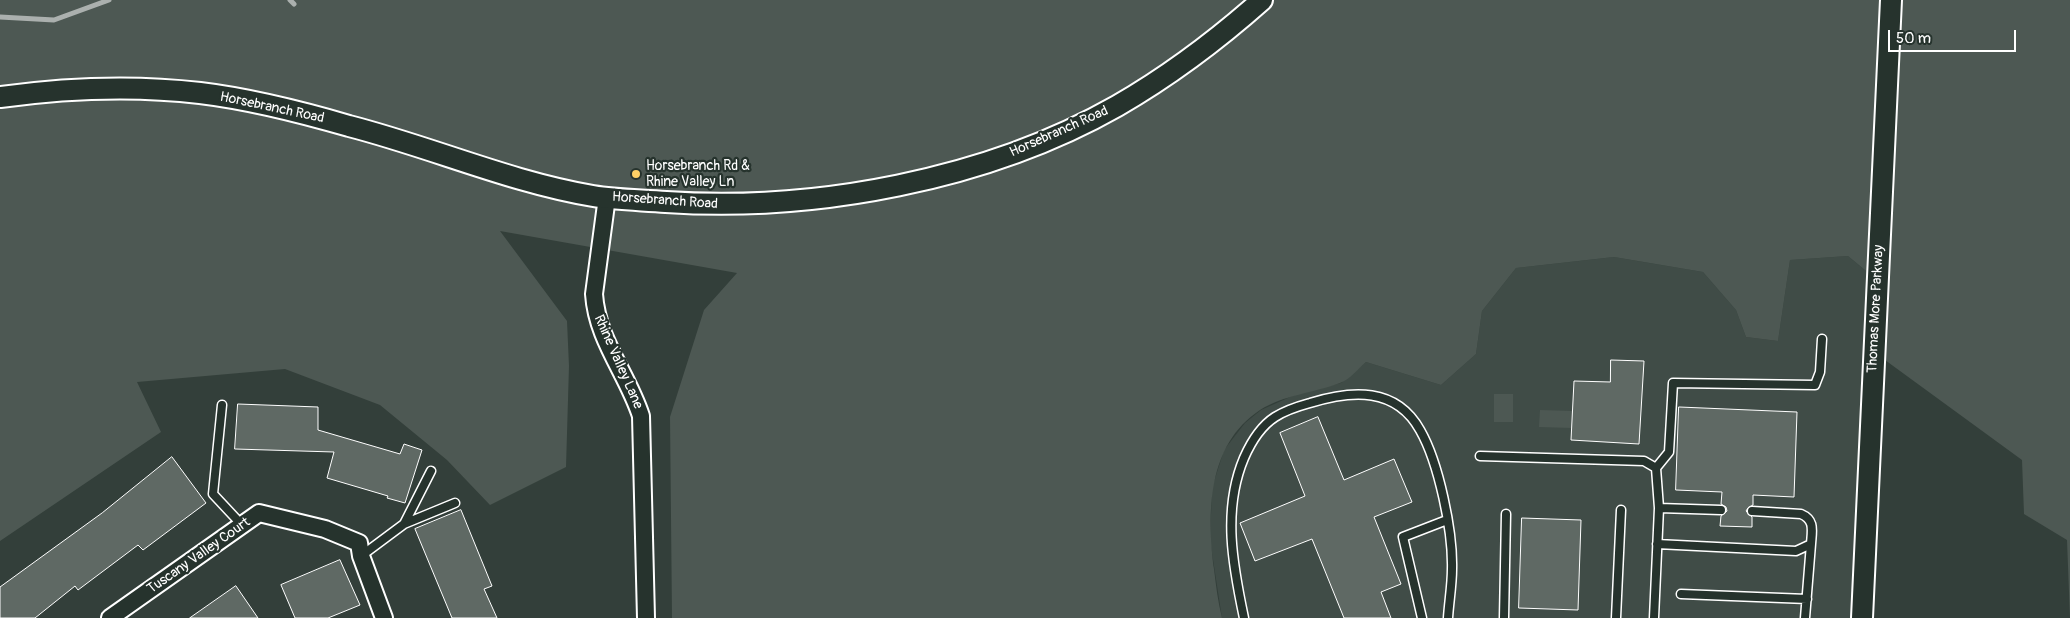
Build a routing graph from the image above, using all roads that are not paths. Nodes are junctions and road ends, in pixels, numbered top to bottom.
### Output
1 (1262, 0) edge
2 (1891, 0) edge
3 (0, 96) edge
4 (607, 197) junction
5 (1822, 339) dead end
6 (222, 405) dead end
7 (1480, 456) dead end
8 (1656, 468) junction
9 (431, 471) dead end
10 (456, 503) dead end
11 (1659, 508) junction
12 (1621, 510) dead end
13 (1721, 510) dead end
14 (1752, 511) dead end
15 (1506, 514) dead end
16 (1446, 520) junction
17 (404, 524) junction
18 (242, 526) junction
19 (1657, 544) junction
20 (1811, 544) junction
21 (361, 556) junction
22 (1681, 594) dead end
23 (1807, 599) junction
24 (110, 618) edge
25 (384, 618) edge
26 (646, 618) edge
27 (1244, 618) edge
28 (1422, 618) edge
29 (1448, 618) edge
30 (1504, 618) edge
31 (1616, 618) edge
32 (1654, 618) edge
33 (1805, 618) edge
34 (1862, 618) edge

1 - 4 street, Horsebranch Road
2 - 34 street, Thomas More Parkway
3 - 4 street, Horsebranch Road
4 - 26 street, Rhine Valley Lane
5 - 8 lane
6 - 18 lane
7 - 8 lane
8 - 11 lane
9 - 17 lane
10 - 17 lane
11 - 13 lane
11 - 19 lane
12 - 31 lane
14 - 20 lane
15 - 30 lane
16 - 27 lane
16 - 28 lane
16 - 29 lane
17 - 21 lane
18 - 21 street, Tuscany Valley Court
18 - 24 street, Tuscany Valley Court
19 - 20 lane
19 - 32 lane
20 - 23 lane
21 - 25 street, Tuscany Valley Court
22 - 23 lane
23 - 33 lane

